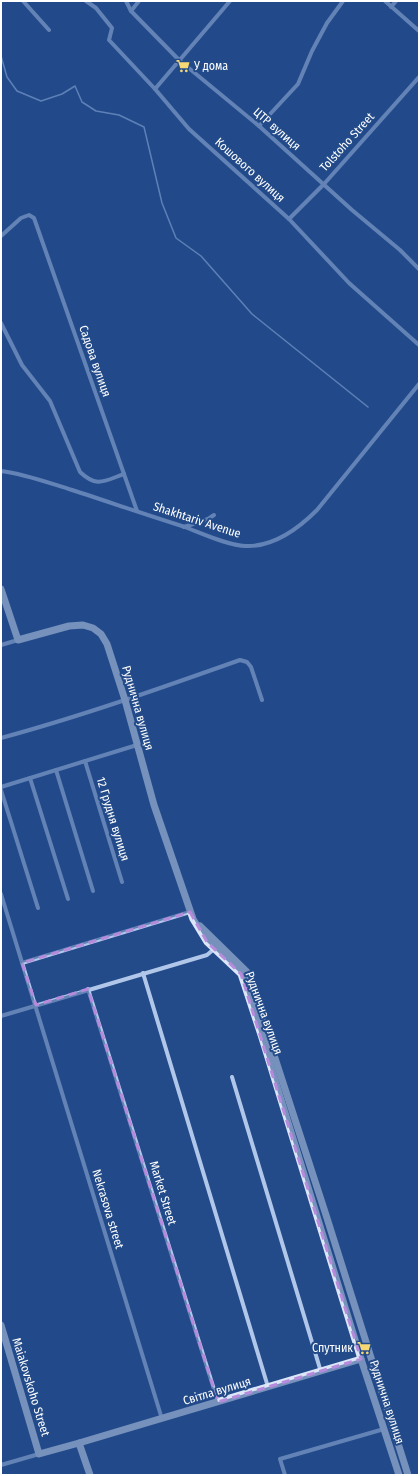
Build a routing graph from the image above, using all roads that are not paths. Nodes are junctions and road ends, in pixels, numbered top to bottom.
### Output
1 (23, 1) edge
2 (86, 1) edge
3 (126, 1) edge
4 (139, 1) edge
5 (230, 1) edge
6 (343, 1) edge
7 (385, 1) edge
8 (396, 1) edge
9 (391, 7) junction
10 (131, 11) junction
11 (50, 30) dead end
12 (419, 31) edge
13 (179, 60) junction
14 (419, 77) edge
15 (155, 89) junction
16 (259, 126) junction
17 (324, 184) junction
18 (289, 219) junction
19 (1, 236) edge
20 (419, 269) edge
21 (1, 323) edge
22 (419, 345) edge
23 (419, 384) edge
24 (1, 471) edge
25 (124, 474) junction
26 (137, 511) junction
27 (214, 515) dead end
28 (183, 527) junction
29 (1, 589) edge
30 (18, 640) junction
31 (1, 645) edge
32 (125, 700) junction
33 (262, 700) dead end
34 (1, 738) edge
35 (137, 745) junction
36 (85, 761) junction
37 (56, 770) junction
38 (30, 778) junction
39 (1, 789) edge
40 (122, 882) dead end
41 (93, 891) dead end
42 (1, 894) edge
43 (68, 898) dead end
44 (38, 908) dead end
45 (191, 916) junction
46 (214, 949) junction
47 (22, 963) junction
48 (143, 973) junction
49 (88, 990) junction
50 (36, 1005) junction
51 (1, 1016) edge
52 (232, 1077) dead end
53 (1, 1325) edge
54 (361, 1359) junction
55 (321, 1372) junction
56 (269, 1387) junction
57 (218, 1402) junction
58 (162, 1419) junction
59 (384, 1430) junction
60 (79, 1443) junction
61 (39, 1454) junction
62 (1, 1465) edge
63 (90, 1475) edge
64 (285, 1475) edge
65 (399, 1475) edge
66 (408, 1475) edge

1 - 11 street
2 - 15 street, Кошового вулиця
3 - 10 street, ЦТР вулиця
4 - 10 street
5 - 13 street
6 - 16 street
7 - 9 street
8 - 9 street
9 - 12 street
10 - 13 street, ЦТР вулиця
13 - 15 street
13 - 16 street, ЦТР вулиця
14 - 17 street, Tolstoho Street
15 - 18 street, Кошового вулиця
16 - 17 street, ЦТР вулиця
17 - 18 street, Tolstoho Street
17 - 20 street, ЦТР вулиця
18 - 22 street, Кошового вулиця
19 - 25 street, Садова вулиця
21 - 25 street
23 - 28 street, Shakhtariv Avenue
24 - 26 street, Shakhtariv Avenue
25 - 26 street, Садова вулиця
26 - 28 street, Shakhtariv Avenue
27 - 28 street
29 - 30 main road
30 - 31 street, Руднична вулиця
30 - 32 main road, Руднична вулиця
32 - 33 street
32 - 34 street
32 - 35 main road, Руднична вулиця
35 - 36 street
35 - 45 main road, Руднична вулиця
36 - 37 street
36 - 40 street, 12 Грудня вулиця
37 - 38 street
37 - 41 street
38 - 39 street
38 - 43 street
39 - 44 street
42 - 47 street, Nekrasova street
45 - 46 main road, Руднична вулиця
45 - 47 street
45 - 66 main road
46 - 48 street
46 - 54 main road, Руднична вулиця
47 - 50 street, Nekrasova street
48 - 49 street
48 - 56 street
49 - 50 street
49 - 57 street, Market Street
50 - 51 street
50 - 58 street, Nekrasova street
52 - 55 street
53 - 61 main road, Maiakovskoho Street
54 - 55 main road, Світла вулиця
54 - 59 main road, Руднична вулиця
55 - 56 main road, Світла вулиця
56 - 57 main road, Світла вулиця
57 - 58 main road, Світла вулиця
58 - 60 main road, Світла вулиця
59 - 64 street
59 - 65 main road, Руднична вулиця
60 - 61 main road, Світла вулиця
60 - 63 main road
61 - 62 street

